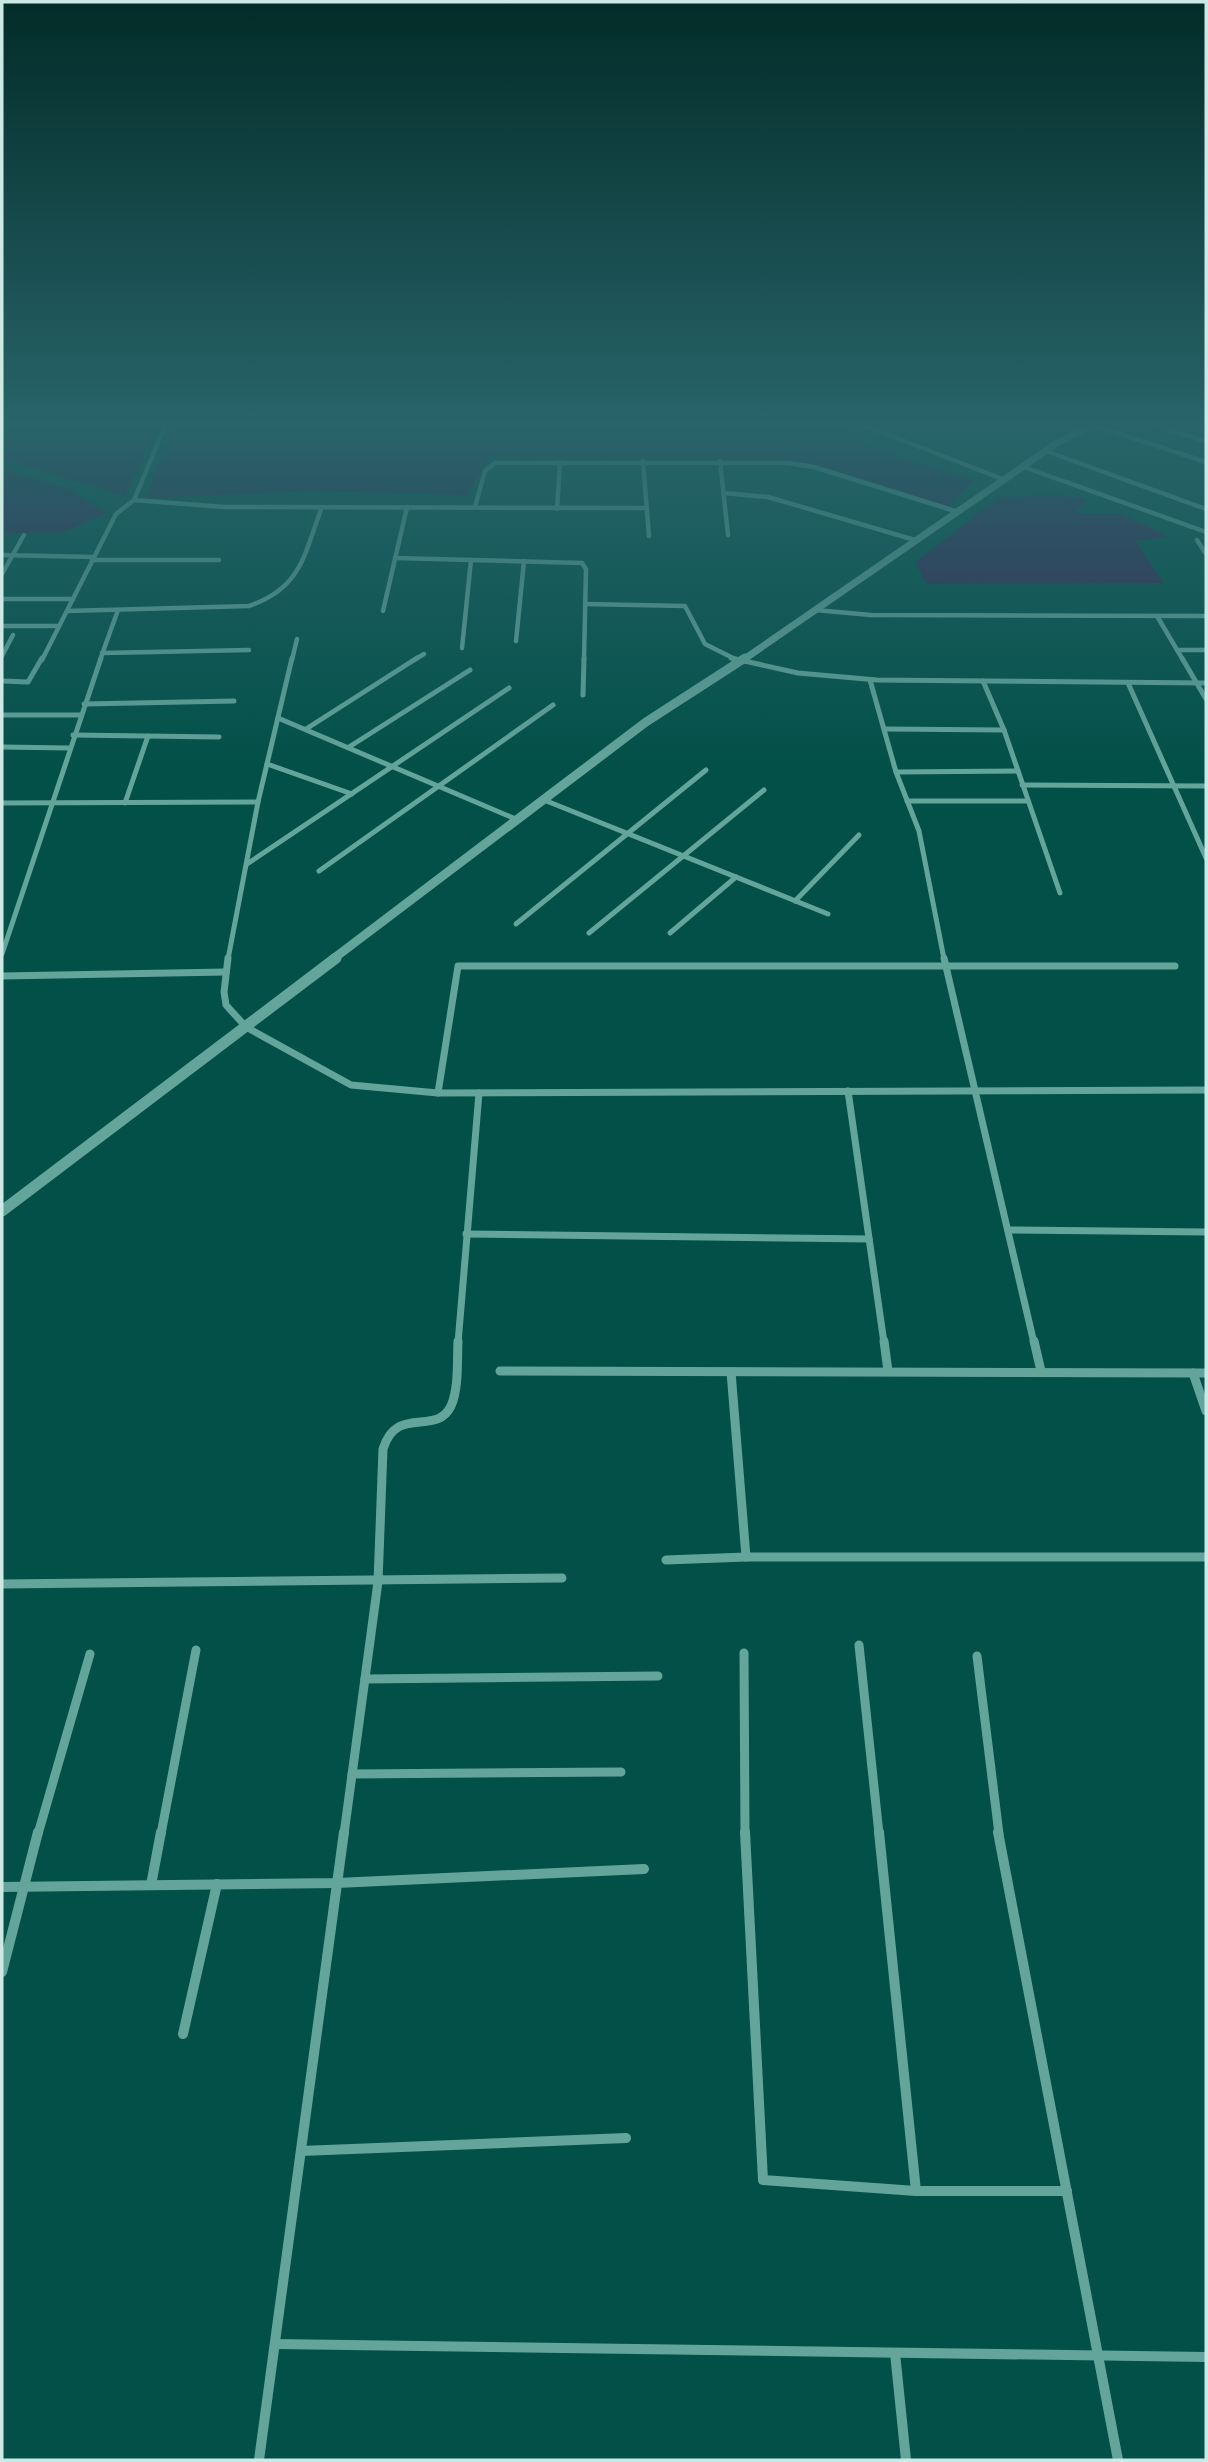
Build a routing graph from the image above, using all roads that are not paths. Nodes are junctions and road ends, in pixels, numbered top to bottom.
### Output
1 (20, 541) edge
2 (102, 541) edge
3 (309, 541) edge
4 (399, 541) edge
5 (914, 541) edge
6 (2, 555) edge
7 (12, 555) junction
8 (395, 558) junction
9 (92, 559) junction
10 (219, 560) dead end
11 (471, 560) junction
12 (524, 561) junction
13 (2, 574) edge
14 (2, 599) edge
15 (73, 599) junction
16 (585, 604) junction
17 (118, 610) junction
18 (815, 610) junction
19 (67, 611) junction
20 (383, 611) dead end
21 (1157, 616) junction
22 (1206, 616) edge
23 (2, 625) edge
24 (59, 626) junction
25 (13, 635) dead end
26 (297, 639) dead end
27 (516, 641) dead end
28 (462, 648) dead end
29 (249, 650) dead end
30 (1177, 650) junction
31 (1206, 650) edge
32 (102, 653) junction
33 (424, 654) dead end
34 (2, 656) edge
35 (740, 662) junction
36 (470, 670) dead end
37 (870, 680) junction
38 (2, 681) edge
39 (983, 681) junction
40 (1128, 683) junction
41 (1197, 683) junction
42 (1206, 683) edge
43 (509, 688) dead end
44 (583, 695) dead end
45 (1206, 699) edge
46 (234, 701) dead end
47 (84, 704) junction
48 (553, 705) dead end
49 (2, 715) edge
50 (80, 715) junction
51 (278, 718) junction
52 (306, 729) junction
53 (885, 729) junction
54 (1004, 730) junction
55 (73, 736) junction
56 (148, 736) junction
57 (219, 737) dead end
58 (2, 747) edge
59 (348, 747) junction
60 (69, 748) junction
61 (267, 764) junction
62 (392, 766) junction
63 (706, 770) dead end
64 (1018, 771) junction
65 (895, 772) junction
66 (437, 785) junction
67 (1022, 785) junction
68 (1174, 786) junction
69 (1206, 786) edge
70 (764, 790) dead end
71 (352, 794) junction
72 (544, 800) junction
73 (907, 801) junction
74 (1028, 801) junction
75 (258, 802) junction
76 (2, 803) edge
77 (54, 803) junction
78 (125, 803) junction
79 (519, 820) junction
80 (629, 834) junction
81 (859, 835) dead end
82 (681, 855) junction
83 (1206, 858) edge
84 (247, 864) junction
85 (319, 871) dead end
86 (736, 877) junction
87 (1060, 892) dead end
88 (795, 901) junction
89 (828, 914) dead end
90 (516, 924) dead end
91 (589, 933) dead end
92 (670, 933) dead end
93 (2, 950) edge
94 (945, 965) junction
95 (1175, 966) dead end
96 (226, 972) junction
97 (2, 976) edge
98 (246, 1027) junction
99 (1206, 1090) edge
100 (848, 1091) junction
101 (974, 1091) junction
102 (438, 1093) junction
103 (479, 1093) junction
104 (2, 1211) edge
105 (1007, 1230) junction
106 (1206, 1232) edge
107 (466, 1234) junction
108 (869, 1239) junction
109 (500, 1371) dead end
110 (888, 1371) junction
111 (1041, 1371) junction
112 (732, 1372) junction
113 (1193, 1373) junction
114 (1206, 1373) edge
115 (1206, 1411) edge
116 (746, 1557) junction
117 (1206, 1557) edge
118 (666, 1560) dead end
119 (562, 1578) dead end
120 (378, 1582) junction
121 (2, 1584) edge
122 (859, 1645) dead end
123 (196, 1650) dead end
124 (744, 1653) dead end
125 (90, 1654) dead end
126 (977, 1657) dead end
127 (658, 1676) dead end
128 (365, 1679) junction
129 (621, 1772) dead end
130 (352, 1774) junction
131 (644, 1869) dead end
132 (337, 1883) junction
133 (217, 1884) junction
134 (151, 1885) junction
135 (2, 1887) edge
136 (22, 1887) junction
137 (2, 1972) edge
138 (183, 2034) dead end
139 (626, 2138) dead end
140 (301, 2151) junction
141 (916, 2191) junction
142 (1068, 2191) junction
143 (275, 2344) junction
144 (895, 2353) junction
145 (1099, 2355) junction
146 (1206, 2357) edge
147 (259, 2460) edge
148 (906, 2460) edge
149 (1118, 2460) edge

1 - 7 street
2 - 9 street
3 - 17 street
4 - 8 street
5 - 18 street
6 - 7 street
7 - 9 street
7 - 13 street
8 - 11 street
8 - 20 street
9 - 10 street
9 - 15 street
11 - 12 street
11 - 28 street
12 - 16 street
12 - 27 street
14 - 15 street
15 - 19 street
16 - 35 street
16 - 44 street
17 - 19 street
17 - 32 street
18 - 21 street
18 - 35 street
19 - 24 street
21 - 22 street
21 - 30 street
23 - 24 street
24 - 38 street
25 - 34 street
26 - 51 street
29 - 32 street
30 - 31 street
30 - 41 street
32 - 47 street
33 - 52 street
35 - 37 street
35 - 72 street
36 - 59 street
37 - 39 street
37 - 53 street
39 - 40 street
39 - 54 street
40 - 41 street
40 - 68 street
41 - 42 street
41 - 45 street
43 - 62 street
46 - 47 street
47 - 50 street
48 - 66 street
49 - 50 street
50 - 55 street
51 - 52 street
51 - 61 street
52 - 59 street
53 - 54 street
53 - 65 street
54 - 64 street
55 - 56 street
55 - 60 street
56 - 57 street
56 - 78 street
58 - 60 street
59 - 62 street
60 - 77 street
61 - 71 street
61 - 75 street
62 - 66 street
62 - 71 street
63 - 80 street
64 - 65 street
64 - 67 street
65 - 73 street
66 - 79 street
66 - 85 street
67 - 68 street
67 - 74 street
68 - 69 street
68 - 83 street
70 - 82 street
71 - 84 street
72 - 79 street
72 - 80 street
73 - 74 street
73 - 94 street
74 - 87 street
75 - 78 street
75 - 84 street
76 - 77 street
77 - 78 street
77 - 93 street
79 - 98 street
80 - 82 street
80 - 90 street
81 - 88 street
82 - 86 street
82 - 91 street
84 - 96 street
86 - 88 street
86 - 92 street
88 - 89 street
94 - 95 street
94 - 101 street
94 - 102 street
96 - 97 street
96 - 98 street
98 - 102 street
98 - 104 street
99 - 101 street
100 - 101 street
100 - 103 street
100 - 108 street
101 - 105 street
102 - 103 street
103 - 107 street
105 - 106 street
105 - 111 street
107 - 108 street
107 - 120 street
108 - 110 street
109 - 112 street
110 - 111 street
110 - 112 street
111 - 113 street
112 - 116 street
113 - 114 street
113 - 115 street
116 - 117 street
116 - 118 street
119 - 120 street
120 - 121 street
120 - 128 street
122 - 141 street
123 - 134 street
124 - 141 street
125 - 136 street
126 - 142 street
127 - 128 street
128 - 130 street
129 - 130 street
130 - 132 street
131 - 132 street
132 - 133 street
132 - 140 street
133 - 134 street
133 - 138 street
134 - 136 street
135 - 136 street
136 - 137 street
139 - 140 street
140 - 143 street
141 - 142 street
142 - 145 street
143 - 144 street
143 - 147 street
144 - 145 street
144 - 148 street
145 - 146 street
145 - 149 street

